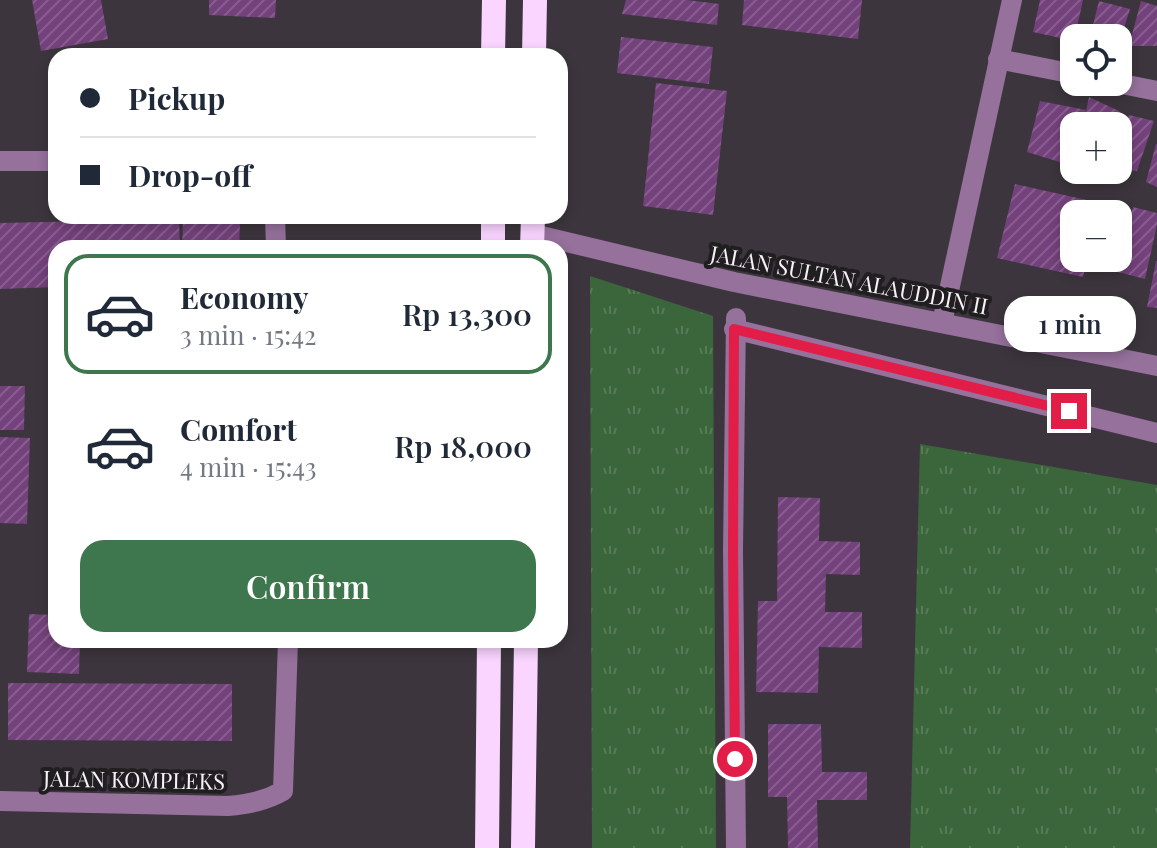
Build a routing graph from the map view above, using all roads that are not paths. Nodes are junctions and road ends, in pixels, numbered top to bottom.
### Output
1 (494, 0) edge
2 (535, 0) edge
3 (1012, 0) edge
4 (493, 48) edge
5 (534, 48) edge
6 (998, 59) junction
7 (1060, 71) edge
8 (1132, 86) edge
9 (1157, 91) edge
10 (0, 161) edge
11 (48, 161) edge
12 (533, 233) edge
13 (562, 240) edge
14 (568, 242) edge
15 (942, 323) junction
16 (1157, 366) edge
17 (1157, 433) edge
18 (288, 648) edge
19 (489, 648) edge
20 (526, 648) edge
21 (0, 801) edge
22 (487, 848) edge
23 (523, 848) edge
24 (736, 848) edge

1 - 4 highway
2 - 5 highway
3 - 6 street
6 - 7 street
6 - 15 street
8 - 9 street
10 - 11 street
12 - 13 street, JALAN SULTAN ALAUDDIN II
14 - 15 street, JALAN SULTAN ALAUDDIN II
15 - 16 street, JALAN SULTAN ALAUDDIN II
17 - 24 street
18 - 21 street, JALAN KOMPLEKS
19 - 22 highway
20 - 23 highway

